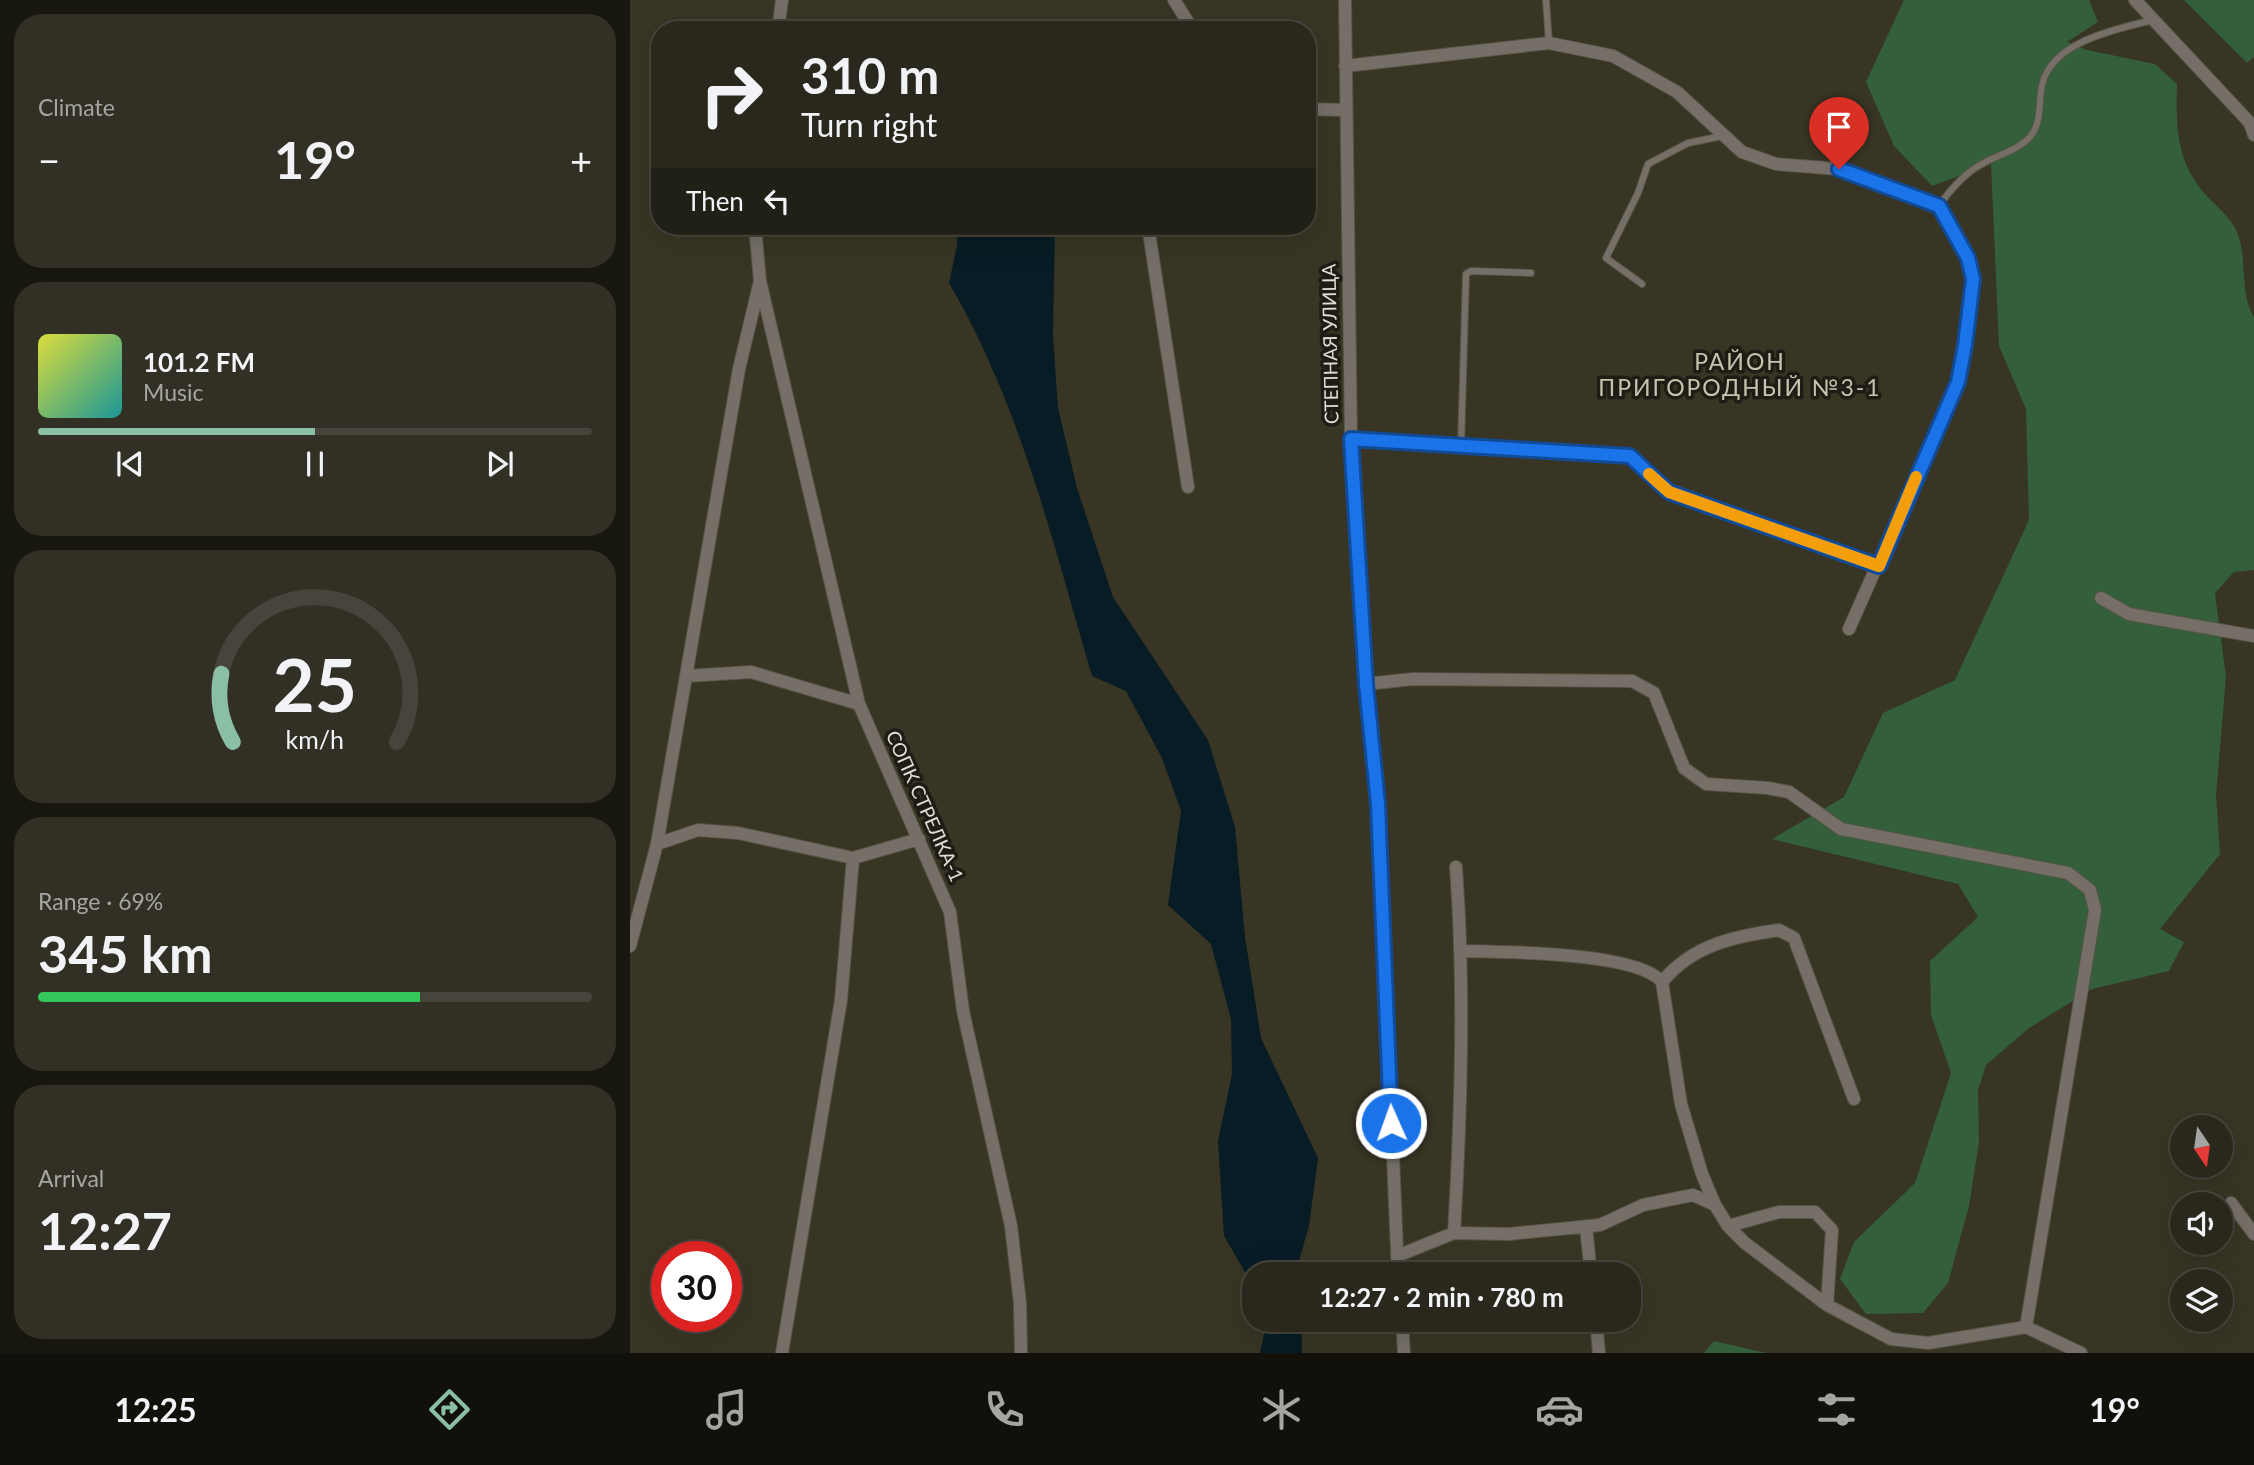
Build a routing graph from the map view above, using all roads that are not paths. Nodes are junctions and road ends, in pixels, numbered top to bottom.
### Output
1 (782, 0) edge
2 (1174, 0) edge
3 (1345, 0) edge
4 (1546, 0) edge
5 (2135, 0) edge
6 (2154, 20) junction
7 (779, 21) edge
8 (1188, 21) edge
9 (1549, 43) junction
10 (1345, 66) junction
11 (1316, 109) edge
12 (1344, 110) junction
13 (1724, 135) junction
14 (2254, 135) edge
15 (1939, 206) junction
16 (756, 235) edge
17 (1149, 235) edge
18 (1531, 273) dead end
19 (760, 281) junction
20 (1642, 284) dead end
21 (1351, 439) junction
22 (1461, 445) junction
23 (1188, 488) dead end
24 (1879, 566) junction
25 (2101, 598) dead end
26 (1849, 629) dead end
27 (2254, 636) edge
28 (686, 676) junction
29 (1366, 684) junction
30 (859, 704) junction
31 (919, 839) junction
32 (657, 844) junction
33 (853, 858) junction
34 (1456, 867) dead end
35 (630, 946) edge
36 (1462, 951) junction
37 (1662, 982) junction
38 (1854, 1099) dead end
39 (1715, 1205) junction
40 (2233, 1206) edge
41 (1728, 1226) junction
42 (1586, 1227) junction
43 (1454, 1233) junction
44 (2254, 1234) edge
45 (1397, 1256) junction
46 (1397, 1262) edge
47 (1590, 1262) edge
48 (1827, 1305) junction
49 (2026, 1327) junction
50 (1403, 1332) edge
51 (1596, 1332) edge
52 (782, 1353) edge
53 (1021, 1353) edge
54 (1404, 1353) edge
55 (1599, 1353) edge
56 (2081, 1353) edge

1 - 7 street
2 - 8 street
3 - 10 street, СТЕПНАЯ УЛИЦА
4 - 9 lane
5 - 6 street
6 - 14 street
6 - 15 lane
9 - 10 street
9 - 13 street
10 - 12 street, СТЕПНАЯ УЛИЦА
11 - 12 street
12 - 21 street, СТЕПНАЯ УЛИЦА
13 - 15 street
13 - 20 lane
15 - 24 street
16 - 19 street
17 - 23 street
18 - 22 lane
19 - 28 street
19 - 30 street, СОПК СТРЕЛКА-1
21 - 22 street
21 - 29 street, СТЕПНАЯ УЛИЦА
22 - 24 street
24 - 26 street
25 - 27 street
28 - 30 street
28 - 32 street
29 - 45 street, СТЕПНАЯ УЛИЦА
29 - 49 street
30 - 31 street, СОПК СТРЕЛКА-1
31 - 33 street
31 - 53 street, СОПК СТРЕЛКА-1
32 - 33 street
32 - 35 street
33 - 52 street
34 - 36 street
36 - 37 street
36 - 43 street
37 - 38 street
37 - 39 street
39 - 41 street
39 - 42 street
40 - 44 street
41 - 48 street
41 - 48 street
42 - 43 street
42 - 47 street
43 - 45 street
45 - 46 street, СТЕПНАЯ УЛИЦА
48 - 49 street
49 - 56 street
50 - 54 street
51 - 55 street

